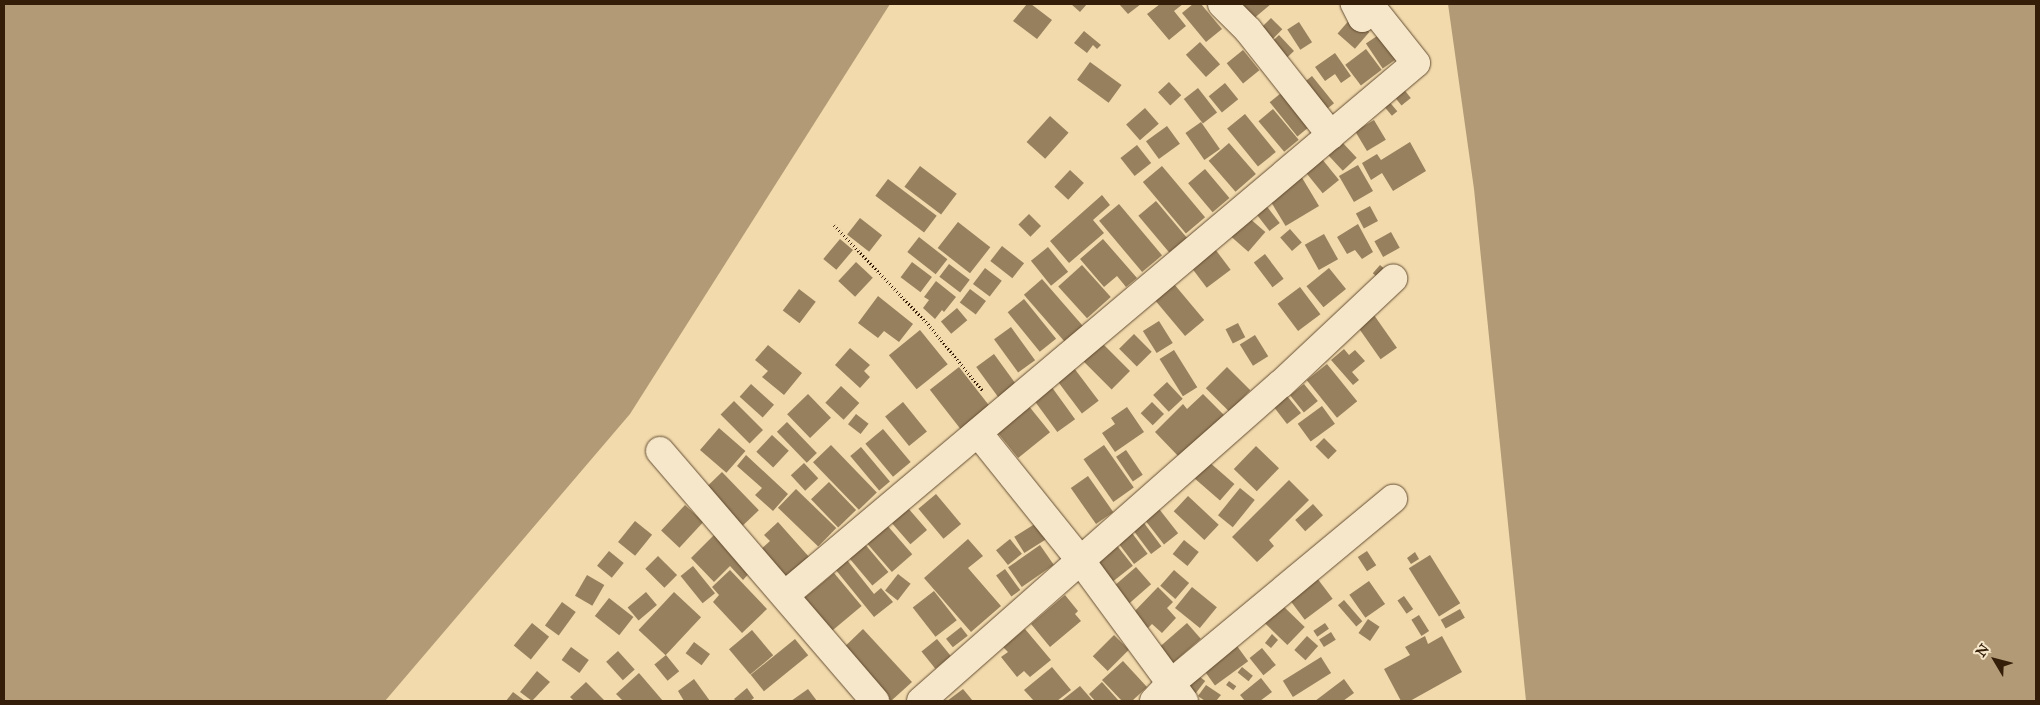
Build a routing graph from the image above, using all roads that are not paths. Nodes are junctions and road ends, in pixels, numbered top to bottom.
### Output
1 (1222, 4) edge
2 (1355, 4) edge
3 (1331, 135) junction
4 (1393, 279) dead end
5 (978, 433) junction
6 (660, 451) dead end
7 (1393, 499) dead end
8 (1081, 561) junction
9 (785, 595) junction
10 (1170, 696) edge
11 (875, 701) edge
12 (921, 701) edge

1 - 3 street
2 - 3 street
3 - 5 street
4 - 8 street
5 - 8 street
5 - 9 street
6 - 9 street
7 - 10 street
8 - 10 street
8 - 12 street
9 - 11 street

